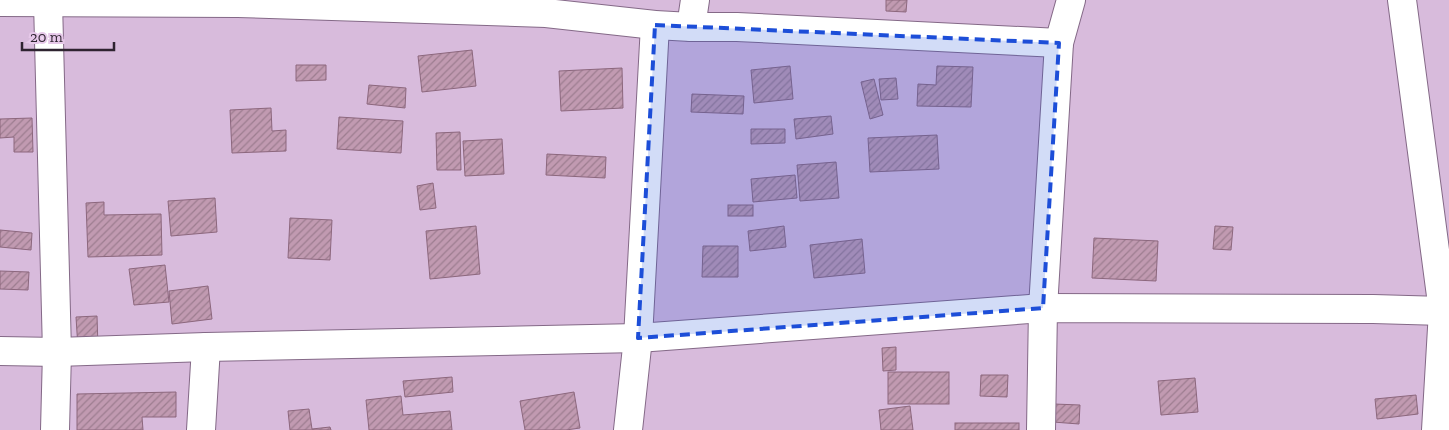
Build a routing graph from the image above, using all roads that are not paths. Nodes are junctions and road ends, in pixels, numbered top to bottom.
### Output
1 (695, 0) edge
2 (1071, 0) edge
3 (1402, 0) edge
4 (0, 2) edge
5 (48, 2) junction
6 (547, 6) edge
7 (654, 25) junction
8 (691, 27) junction
9 (1059, 43) junction
10 (1043, 308) junction
11 (1443, 311) junction
12 (638, 338) junction
13 (206, 347) junction
14 (0, 352) edge
15 (57, 352) junction
16 (54, 430) edge
17 (201, 430) edge
18 (628, 430) edge
19 (1041, 430) edge
20 (1436, 430) edge

1 - 8 street
2 - 9 street
3 - 11 street
4 - 5 street
5 - 6 street
5 - 15 street
6 - 7 street
7 - 8 street
7 - 12 street
8 - 9 street
9 - 10 street
10 - 11 street
10 - 12 street
10 - 19 street
11 - 20 street
12 - 13 street
12 - 18 street
13 - 15 street
13 - 17 street
14 - 15 street
15 - 16 street

